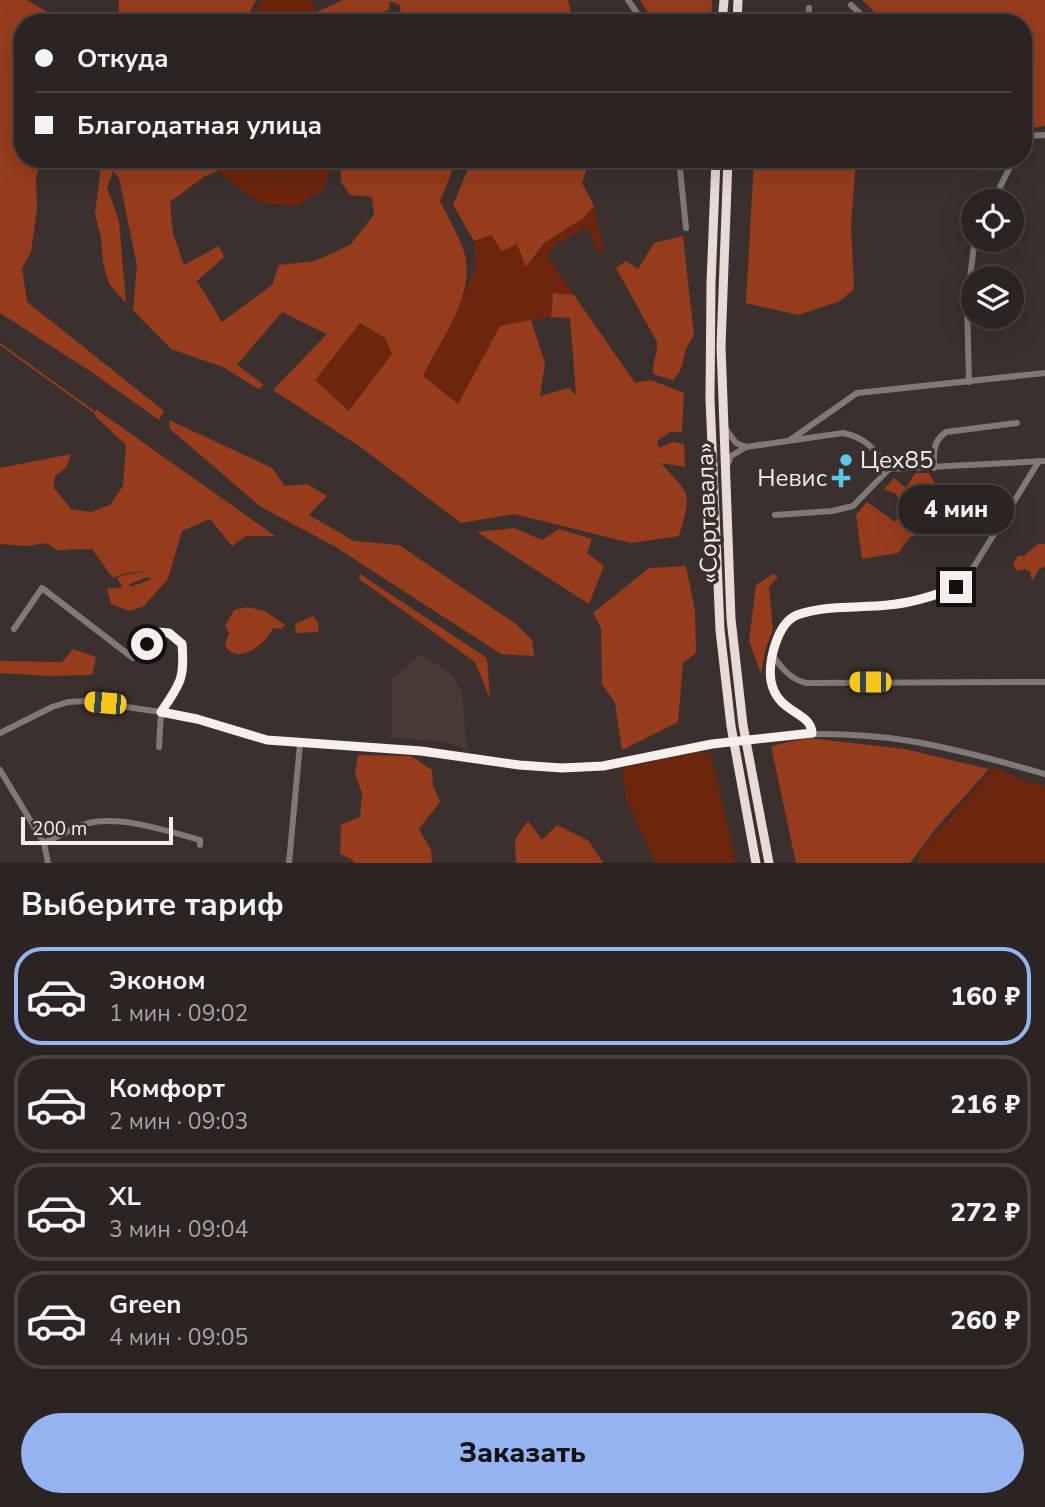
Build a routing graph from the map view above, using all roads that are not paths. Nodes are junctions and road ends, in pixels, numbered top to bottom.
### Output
1 (851, 5) dead end
2 (809, 8) dead end
3 (809, 14) edge
4 (860, 14) edge
5 (680, 168) edge
6 (716, 168) edge
7 (728, 168) edge
8 (1010, 168) edge
9 (999, 189) edge
10 (686, 228) dead end
11 (975, 252) edge
12 (1045, 373) edge
13 (969, 382) junction
14 (723, 413) junction
15 (1017, 423) dead end
16 (789, 441) junction
17 (746, 447) junction
18 (1042, 461) edge
19 (934, 468) junction
20 (890, 469) junction
21 (725, 481) junction
22 (775, 515) dead end
23 (13, 629) dead end
24 (772, 655) junction
25 (1045, 682) edge
26 (161, 712) junction
27 (0, 733) edge
28 (812, 733) junction
29 (300, 744) junction
30 (159, 747) dead end
31 (0, 770) edge
32 (1045, 774) edge
33 (44, 843) junction
34 (200, 845) dead end
35 (48, 863) edge
36 (289, 863) edge
37 (756, 863) edge
38 (769, 863) edge

1 - 4 street
2 - 3 street
5 - 10 street
6 - 37 highway, «Сортавала»
7 - 14 highway, «Сортавала»
8 - 9 street
11 - 13 street
12 - 13 street
13 - 16 street
14 - 17 street
14 - 21 highway, «Сортавала»
15 - 19 street
16 - 17 street
16 - 20 street
17 - 21 street
18 - 19 street
18 - 24 street
19 - 20 street
20 - 22 street
21 - 38 highway, «Сортавала»
23 - 26 street
24 - 25 street
24 - 28 street
26 - 27 street
26 - 29 street
26 - 30 street
28 - 29 street, bridge
28 - 32 street
29 - 36 street
31 - 33 street
33 - 34 street
33 - 35 street

